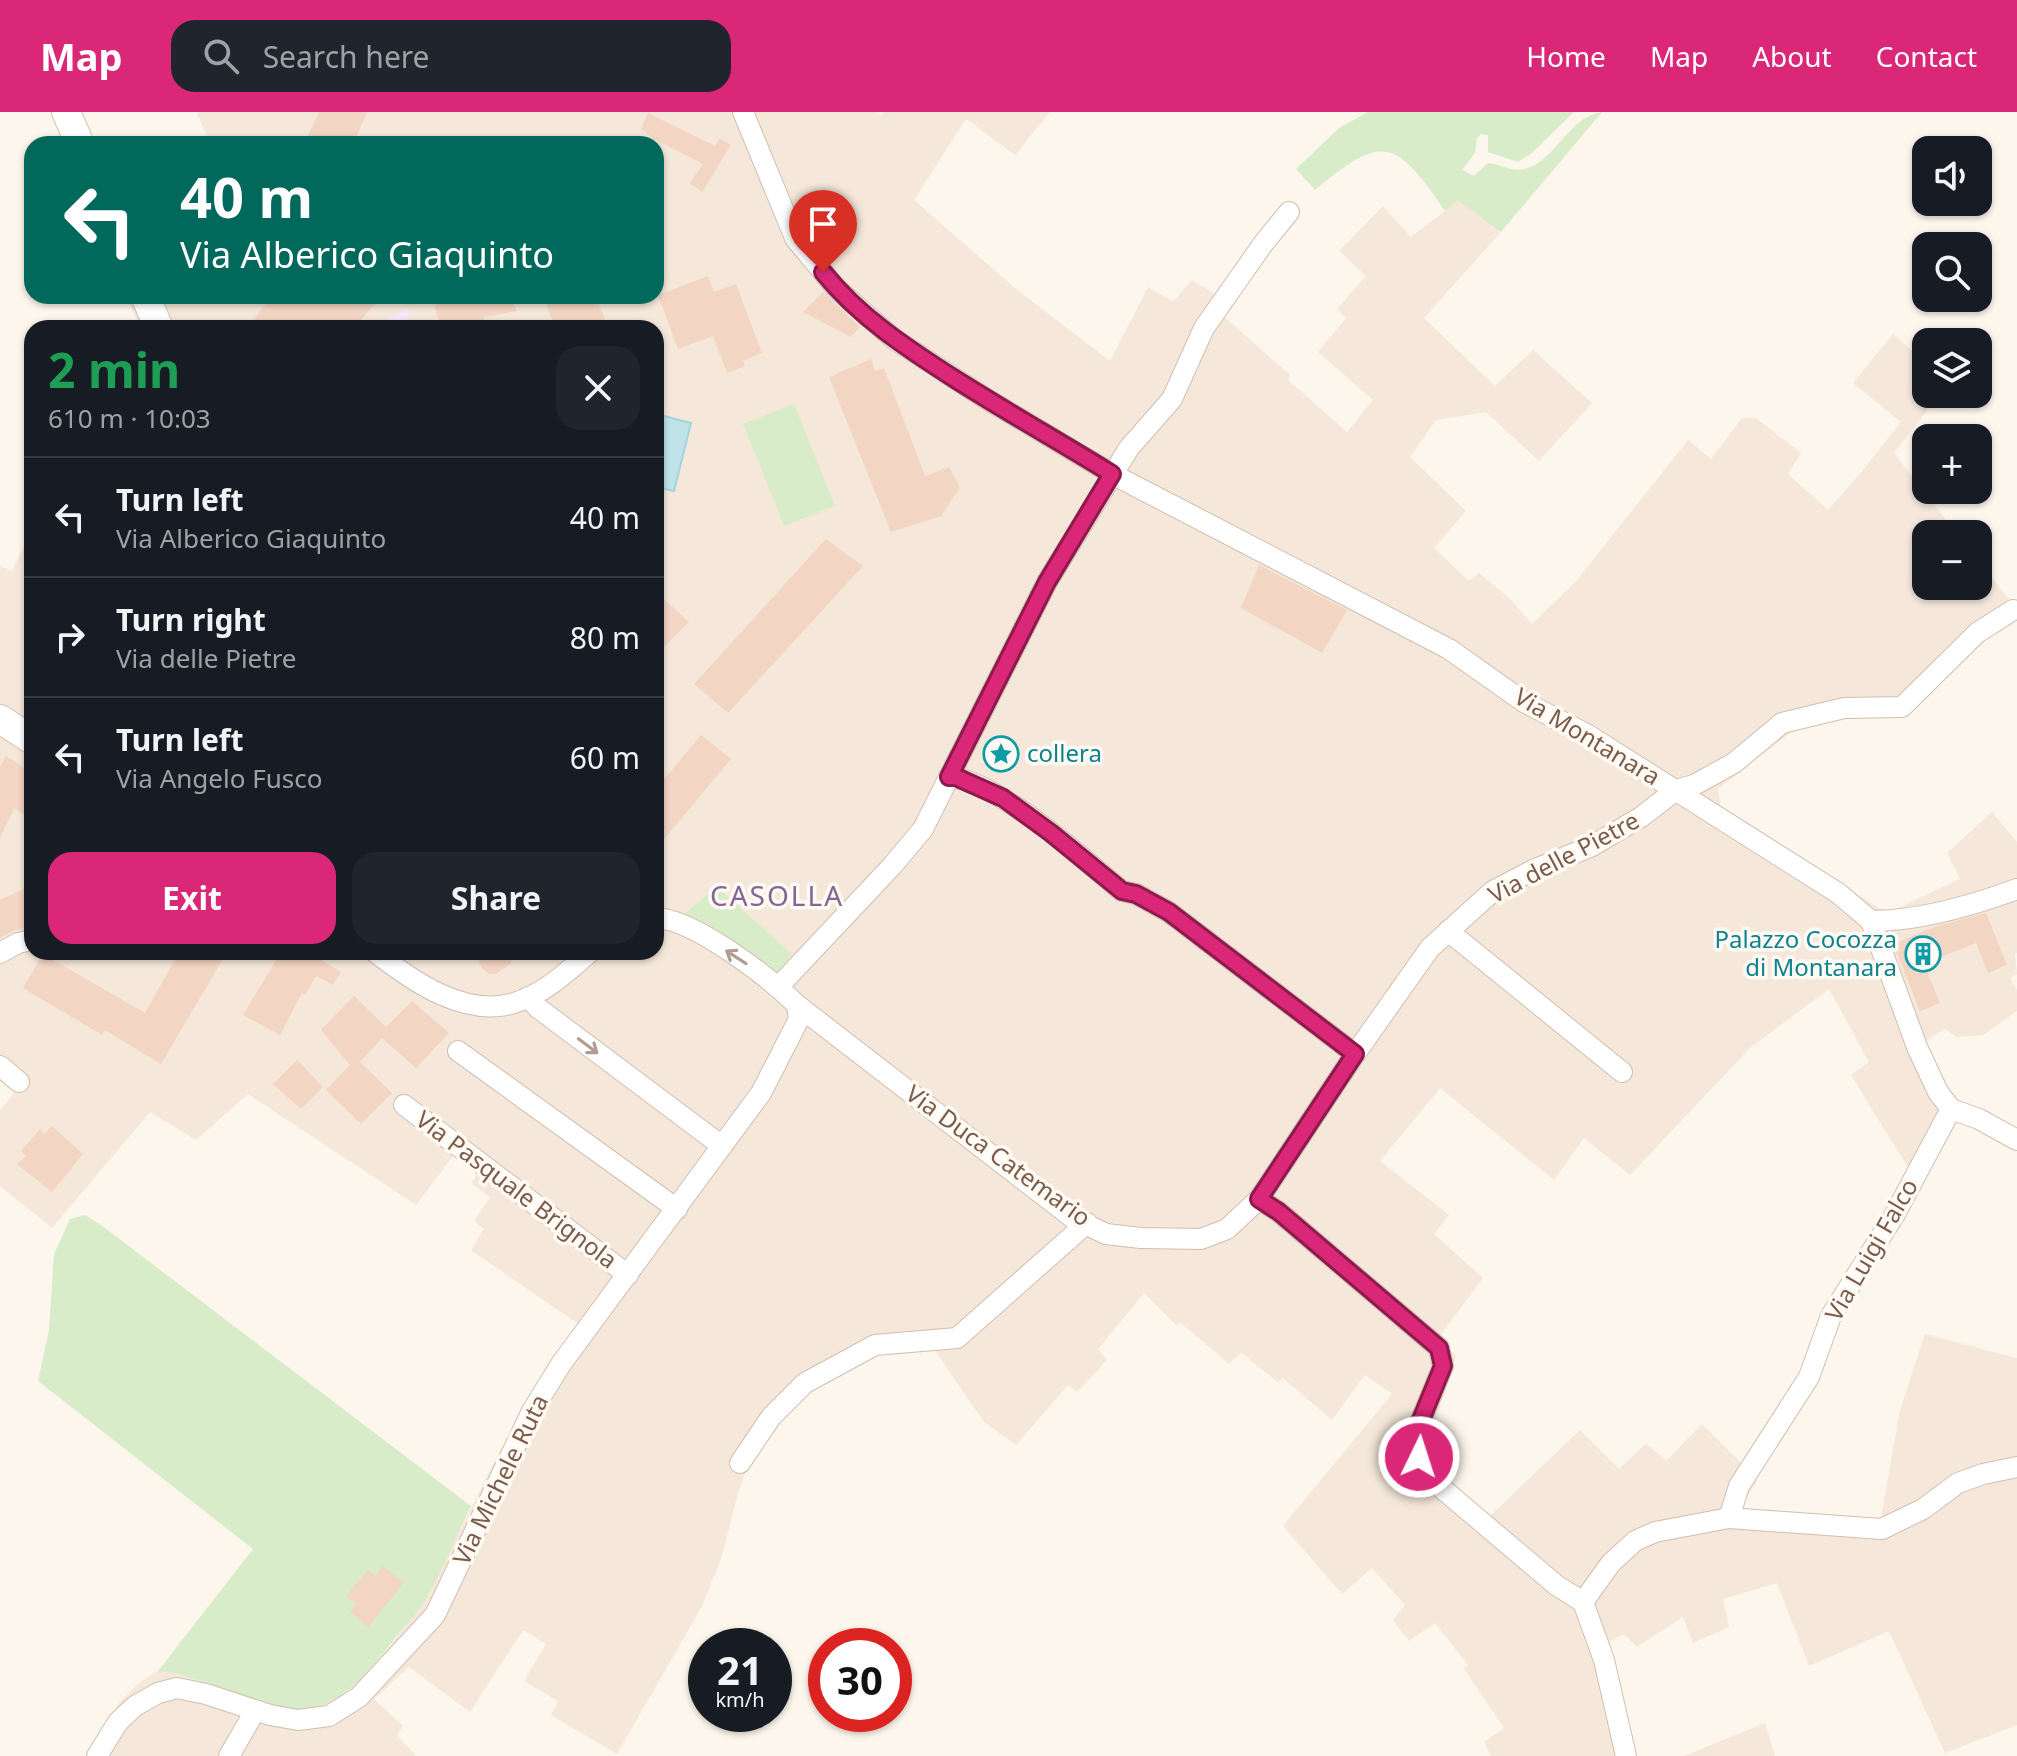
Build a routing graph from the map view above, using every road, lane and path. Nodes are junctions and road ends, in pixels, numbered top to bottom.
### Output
1 (66, 112) edge
2 (743, 112) edge
3 (76, 136) edge
4 (1289, 212) dead end
5 (1112, 474) junction
6 (2013, 610) dead end
7 (0, 719) edge
8 (24, 735) edge
9 (949, 777) junction
10 (1676, 790) junction
11 (2017, 889) edge
12 (664, 918) edge
13 (1871, 921) junction
14 (1448, 931) junction
15 (24, 943) edge
16 (0, 953) edge
17 (385, 960) edge
18 (581, 960) edge
19 (779, 986) junction
20 (528, 997) junction
21 (797, 1005) junction
22 (458, 1051) dead end
23 (1355, 1054) junction
24 (0, 1066) edge
25 (1622, 1072) dead end
26 (19, 1082) dead end
27 (404, 1105) dead end
28 (1951, 1109) junction
29 (2017, 1140) edge
30 (722, 1146) junction
31 (1259, 1199) junction
32 (677, 1209) junction
33 (1087, 1223) junction
34 (628, 1275) junction
35 (740, 1463) dead end
36 (2017, 1467) edge
37 (1729, 1518) junction
38 (1583, 1602) junction
39 (255, 1711) junction
40 (97, 1756) edge
41 (229, 1756) edge
42 (1626, 1756) edge

1 - 3 street
2 - 5 street, Via Montanara
4 - 5 street
5 - 9 street
5 - 10 street, Via Montanara
6 - 10 street, Via delle Pietre
7 - 8 street
9 - 19 street
9 - 23 street
10 - 13 street, Via Montanara
10 - 14 street, Via delle Pietre
11 - 13 street
19 -> 12 street, Via Duca Catemario
13 - 28 street, Via Montanara
14 - 23 street, Via delle Pietre
14 - 25 street
15 - 16 street
17 - 20 street
18 - 20 street
19 - 21 street, Via Duca Catemario
20 -> 30 street
21 - 30 street, Via Michele Ruta
21 - 33 street, Via Duca Catemario
22 - 32 street
23 - 31 street, Via delle Pietre
24 - 26 street
27 - 34 street, Via Pasquale Brignola
28 - 29 street
28 - 37 street, Via Luigi Falco
30 - 32 street, Via Michele Ruta
31 - 33 street, Via Duca Catemario
31 - 38 street
32 - 34 street, Via Michele Ruta
33 - 35 street
34 - 39 street, Via Michele Ruta
36 - 37 street
37 - 38 street
38 - 42 street
39 - 40 street, Via Michele Ruta
39 - 41 street

